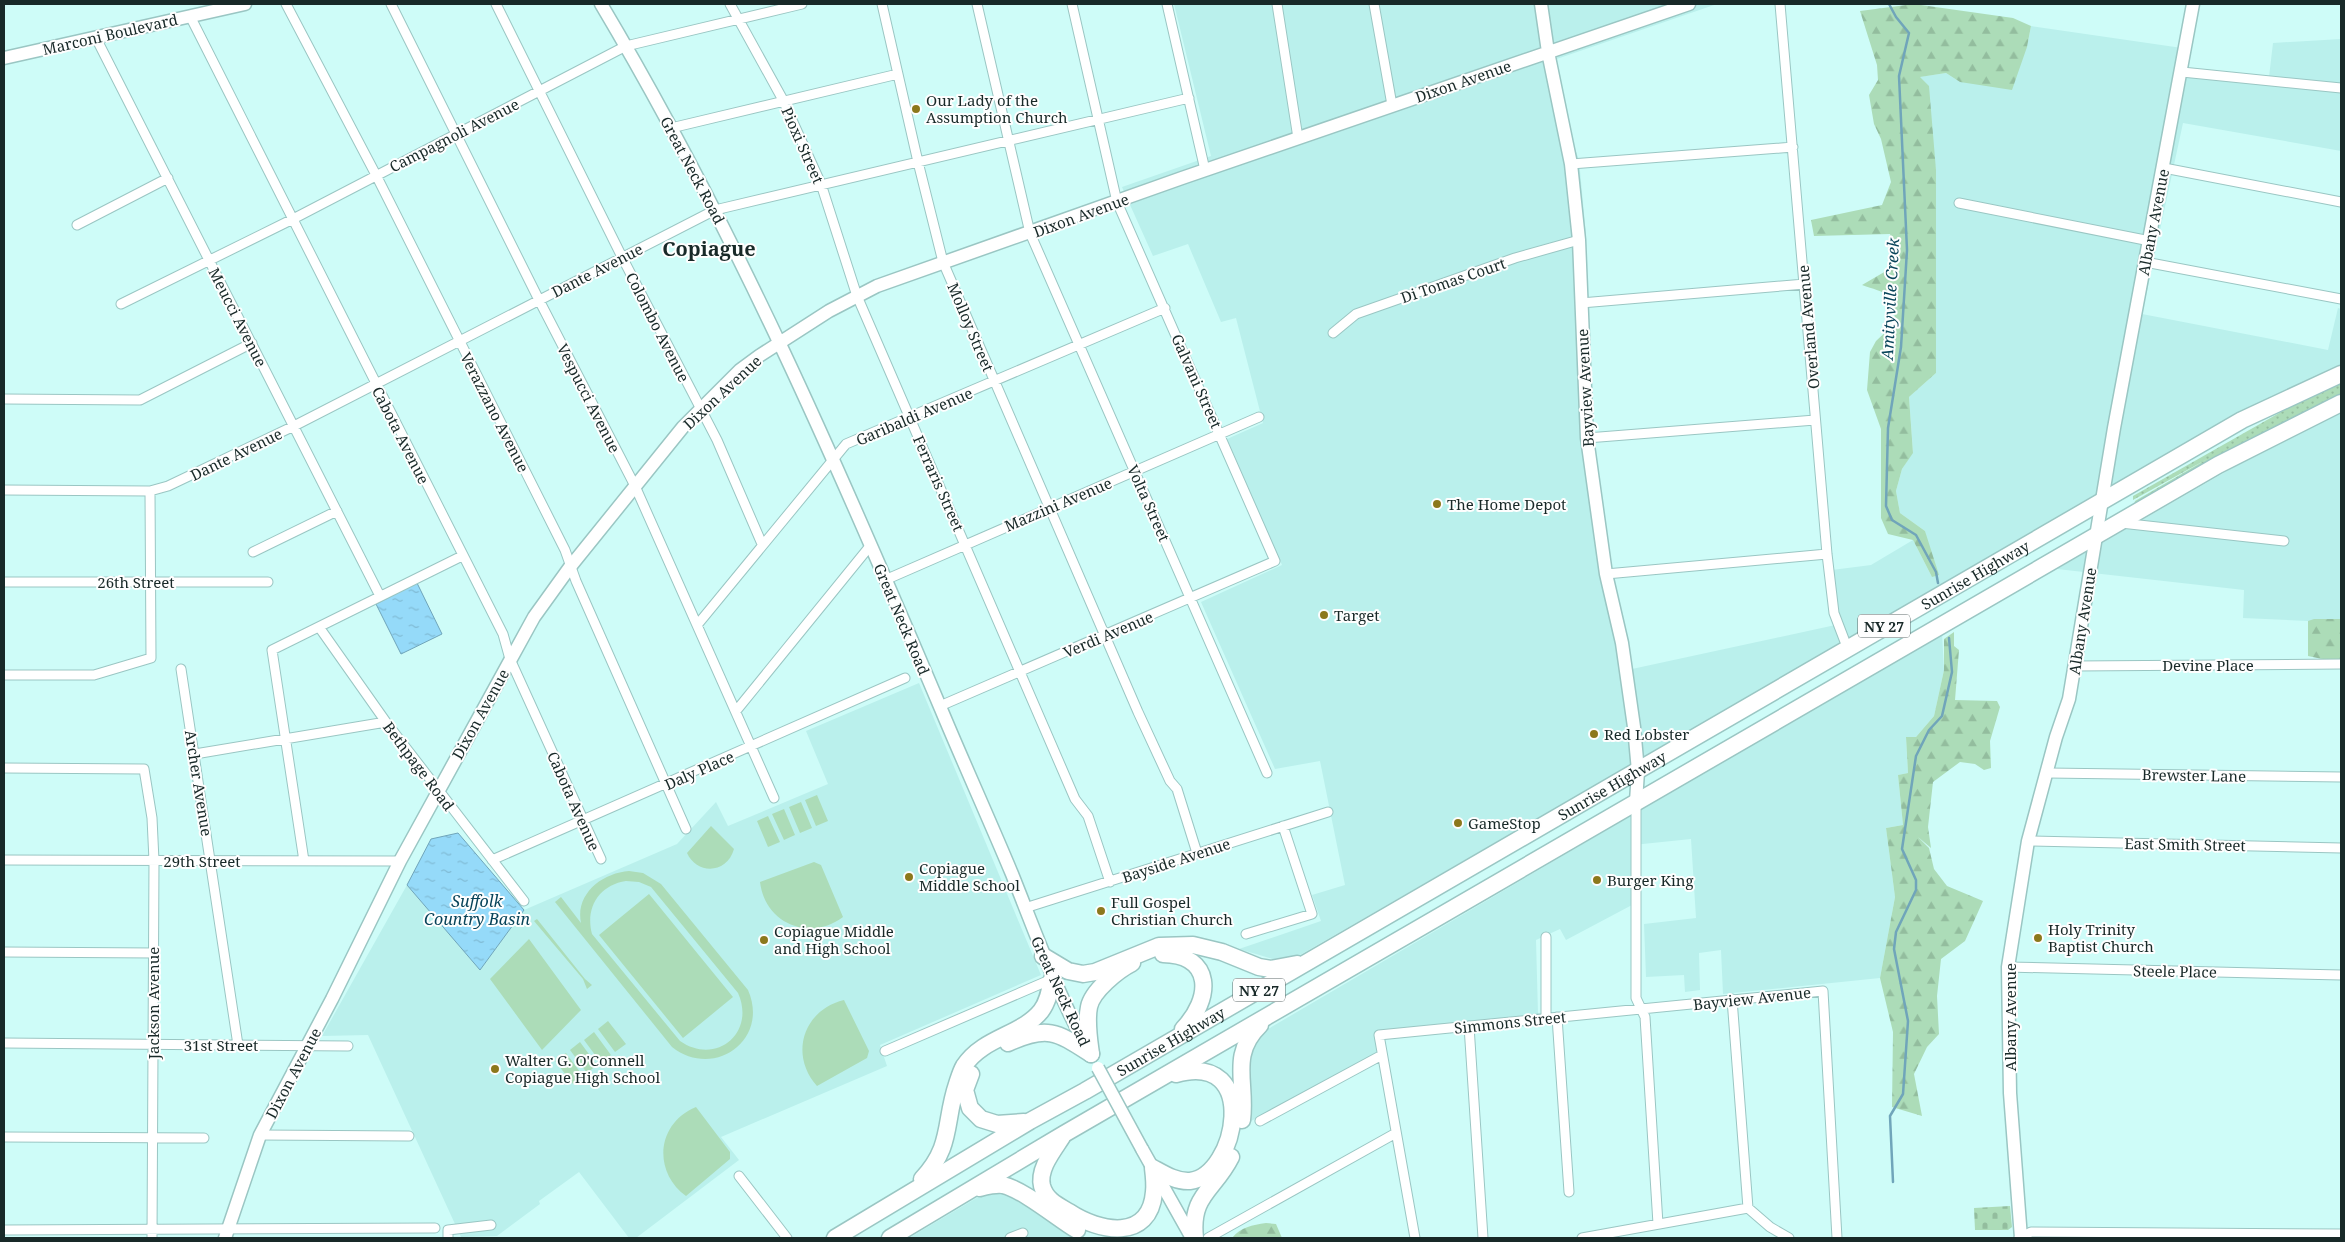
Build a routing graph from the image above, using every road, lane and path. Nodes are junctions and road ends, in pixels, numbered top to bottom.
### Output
1 (245, 4) edge
2 (286, 4) edge
3 (390, 4) edge
4 (496, 4) edge
5 (601, 4) edge
6 (730, 4) edge
7 (802, 4) edge
8 (882, 4) edge
9 (977, 4) edge
10 (1072, 4) edge
11 (1167, 4) edge
12 (1277, 4) edge
13 (1374, 4) edge
14 (1541, 4) edge
15 (1688, 4) edge
16 (1780, 4) edge
17 (2193, 4) edge
18 (190, 16) junction
19 (738, 18) junction
20 (96, 38) junction
21 (626, 46) junction
22 (1548, 52) junction
23 (4, 58) edge
24 (2182, 72) junction
25 (898, 74) junction
26 (2341, 88) edge
27 (541, 90) junction
28 (1189, 98) junction
29 (783, 100) junction
30 (1392, 105) junction
31 (1098, 120) junction
32 (671, 128) junction
33 (457, 134) junction
34 (1298, 138) junction
35 (1008, 141) junction
36 (1793, 147) junction
37 (918, 162) junction
38 (1571, 164) junction
39 (2164, 168) junction
40 (1205, 170) junction
41 (376, 175) junction
42 (168, 178) junction
43 (821, 184) junction
44 (1117, 202) junction
45 (2341, 202) edge
46 (1959, 203) dead end
47 (715, 210) junction
48 (292, 219) junction
49 (77, 225) dead end
50 (1030, 233) junction
51 (1579, 240) junction
52 (2150, 241) junction
53 (622, 257) junction
54 (209, 260) junction
55 (943, 262) junction
56 (2145, 262) junction
57 (1805, 284) junction
58 (857, 296) junction
59 (2341, 299) edge
60 (539, 300) junction
61 (1581, 303) junction
62 (121, 304) dead end
63 (1165, 308) junction
64 (1333, 333) dead end
65 (458, 340) junction
66 (780, 342) junction
67 (252, 343) junction
68 (1080, 344) junction
69 (2341, 374) edge
70 (995, 381) junction
71 (374, 384) junction
72 (4, 399) edge
73 (2341, 403) edge
74 (700, 409) junction
75 (1259, 417) dead end
76 (910, 418) junction
77 (1815, 420) junction
78 (294, 426) junction
79 (1220, 434) junction
80 (1587, 438) junction
81 (833, 458) junction
82 (1135, 471) junction
83 (635, 486) junction
84 (4, 490) edge
85 (150, 491) junction
86 (2101, 502) junction
87 (1049, 508) junction
88 (337, 511) junction
89 (2121, 523) junction
90 (2095, 538) junction
91 (2284, 541) dead end
92 (762, 544) junction
93 (965, 545) junction
94 (870, 546) junction
95 (253, 552) dead end
96 (1827, 554) junction
97 (462, 556) junction
98 (1275, 561) joint
99 (570, 568) junction
100 (1606, 574) junction
101 (885, 580) junction
102 (4, 582) edge
103 (150, 582) junction
104 (268, 582) dead end
105 (380, 596) junction
106 (1190, 598) junction
107 (698, 624) junction
108 (319, 627) junction
109 (1106, 635) junction
110 (1847, 648) junction
111 (510, 659) junction
112 (2341, 664) edge
113 (2075, 666) junction
114 (181, 669) dead end
115 (1020, 671) junction
116 (4, 675) edge
117 (905, 678) dead end
118 (940, 706) junction
119 (736, 711) junction
120 (386, 722) junction
121 (285, 739) junction
122 (752, 746) junction
123 (195, 754) junction
124 (4, 768) edge
125 (1638, 771) junction
126 (1267, 773) dead end
127 (2048, 773) junction
128 (2341, 777) edge
129 (665, 785) junction
130 (437, 790) junction
131 (774, 798) dead end
132 (1636, 802) junction
133 (1328, 812) dead end
134 (583, 821) junction
135 (1284, 826) junction
136 (686, 829) dead end
137 (2028, 841) junction
138 (2341, 848) edge
139 (1197, 853) junction
140 (601, 859) dead end
141 (4, 860) edge
142 (154, 860) junction
143 (492, 860) junction
144 (210, 861) junction
145 (304, 861) junction
146 (400, 861) junction
147 (1110, 882) junction
148 (524, 901) dead end
149 (1025, 908) junction
150 (1246, 934) dead end
151 (1546, 937) dead end
152 (4, 952) edge
153 (154, 953) junction
154 (1043, 956) junction
155 (1311, 960) junction
156 (2008, 967) junction
157 (2341, 975) edge
158 (1052, 979) junction
159 (1732, 999) junction
160 (1642, 1009) junction
161 (1273, 1014) junction
162 (1557, 1017) junction
163 (1546, 1018) junction
164 (1469, 1026) junction
165 (1172, 1040) junction
166 (4, 1042) edge
167 (153, 1045) junction
168 (238, 1045) junction
169 (306, 1046) junction
170 (348, 1046) dead end
171 (885, 1051) dead end
172 (1382, 1055) junction
173 (1094, 1061) junction
174 (1163, 1078) junction
175 (1030, 1121) junction
176 (1260, 1121) dead end
177 (1396, 1133) junction
178 (260, 1134) junction
179 (1064, 1134) junction
180 (409, 1136) dead end
181 (4, 1137) edge
182 (153, 1137) junction
183 (204, 1138) dead end
184 (1153, 1168) junction
185 (739, 1176) dead end
186 (969, 1192) junction
187 (1569, 1192) dead end
188 (909, 1193) junction
189 (1748, 1208) junction
190 (1658, 1224) junction
191 (491, 1225) dead end
192 (435, 1228) dead end
193 (4, 1230) edge
194 (1023, 1233) dead end
195 (152, 1234) edge
196 (226, 1234) edge
197 (2337, 1235) edge
198 (448, 1238) edge
199 (787, 1238) edge
200 (835, 1238) edge
201 (890, 1238) edge
202 (1010, 1238) edge
203 (1102, 1238) edge
204 (1194, 1238) edge
205 (1208, 1238) edge
206 (1415, 1238) edge
207 (1483, 1238) edge
208 (1582, 1238) edge
209 (1789, 1238) edge
210 (1837, 1238) edge
211 (2021, 1238) edge

1 - 18 main road, Marconi Boulevard
2 - 41 street, Verazzano Avenue
3 - 33 street, Vespucci Avenue
4 - 27 street, Colombo Avenue
5 - 21 main road, Great Neck Road
6 - 19 street, Pioxi Street
7 - 19 street, Campagnoli Avenue
8 - 25 street, Molloy Street
9 - 35 street, Volta Street
10 - 31 street, Galvani Street
11 - 28 street
12 - 34 street
13 - 30 street
14 - 22 main road, Bayview Avenue
15 - 22 main road, Dixon Avenue
16 - 36 street, Overland Avenue
17 - 24 main road, Albany Avenue
18 - 20 main road, Marconi Boulevard
18 - 48 street, Cabota Avenue
19 - 21 street, Campagnoli Avenue
19 - 29 street, Pioxi Street
20 - 23 main road, Marconi Boulevard
20 - 42 street, Meucci Avenue
21 - 27 street, Campagnoli Avenue
21 - 32 main road, Great Neck Road
22 - 30 main road, Dixon Avenue
22 - 38 main road, Bayview Avenue
24 - 26 street
24 - 39 main road, Albany Avenue
25 - 29 street
25 - 37 street, Molloy Street
27 - 33 street, Campagnoli Avenue
27 - 53 street, Colombo Avenue
28 - 31 street, Dante Avenue
28 - 40 street
29 - 32 street
29 - 43 street, Pioxi Street
30 - 34 main road, Dixon Avenue
31 - 35 street, Dante Avenue
31 - 44 street, Galvani Street
32 - 47 main road, Great Neck Road
33 - 41 street, Campagnoli Avenue
33 - 60 street, Vespucci Avenue
34 - 40 main road, Dixon Avenue
35 - 37 street, Dante Avenue
35 - 50 street, Volta Street
36 - 38 street
36 - 57 street, Overland Avenue
37 - 43 street, Dante Avenue
37 - 55 street, Molloy Street
38 - 51 main road, Bayview Avenue
39 - 45 street
39 - 52 main road, Albany Avenue
40 - 44 main road, Dixon Avenue
41 - 48 street, Campagnoli Avenue
41 - 65 street, Verazzano Avenue
42 - 49 street
42 - 54 street, Meucci Avenue
43 - 47 street, Dante Avenue
43 - 58 street, Pioxi Street
44 - 50 main road, Dixon Avenue
44 - 63 street, Galvani Street
46 - 52 street
47 - 53 street, Dante Avenue
47 - 66 main road, Great Neck Road
48 - 54 street, Campagnoli Avenue
48 - 71 street, Cabota Avenue
50 - 55 main road, Dixon Avenue
50 - 68 street, Volta Street
51 - 61 main road, Bayview Avenue
51 - 64 street, Di Tomas Court
52 - 56 main road, Albany Avenue
53 - 60 street, Dante Avenue
53 - 74 street, Colombo Avenue
54 - 62 street, Campagnoli Avenue
54 - 67 street, Meucci Avenue
55 - 58 main road, Dixon Avenue
55 - 70 street, Molloy Street
56 - 59 street
56 - 86 main road, Albany Avenue
57 - 61 street
57 - 77 street, Overland Avenue
58 - 66 main road, Dixon Avenue
58 - 76 street, Ferraris Street
60 - 65 street, Dante Avenue
60 - 83 street, Vespucci Avenue
61 - 80 main road, Bayview Avenue
63 - 68 street, Garibaldi Avenue
63 - 79 street, Galvani Street
65 - 71 street, Dante Avenue
65 - 99 street, Verazzano Avenue
66 - 74 main road, Dixon Avenue
66 - 81 main road, Great Neck Road
67 - 72 street
67 - 78 street, Meucci Avenue
68 - 70 street, Garibaldi Avenue
68 - 82 street, Volta Street
69 - 86 highway, Sunrise Highway / NY 27
70 - 76 street, Garibaldi Avenue
70 - 87 street, Molloy Street
71 - 78 street, Dante Avenue
71 - 97 street, Cabota Avenue
73 - 89 highway, Sunrise Highway / NY 27
74 - 83 main road, Dixon Avenue
74 - 92 street, Colombo Avenue
75 - 79 street, Mazzini Avenue
76 - 81 street, Garibaldi Avenue
76 - 93 street, Ferraris Street
77 - 80 street
77 - 96 street, Overland Avenue
78 - 85 street, Dante Avenue
78 - 88 street, Meucci Avenue
79 - 82 street, Mazzini Avenue
79 - 98 street, Galvani Street
80 - 100 main road, Bayview Avenue
81 - 92 street, Garibaldi Avenue
81 - 94 main road, Great Neck Road
82 - 87 street, Mazzini Avenue
82 - 106 street, Volta Street
83 - 99 main road, Dixon Avenue
83 - 107 street, Vespucci Avenue
84 - 85 street, Dante Avenue
85 - 103 street
86 - 90 main road, Albany Avenue
86 - 110 highway, Sunrise Highway / NY 27
87 - 93 street, Mazzini Avenue
87 - 109 street, Molloy Street
88 - 95 street
88 - 105 street, Meucci Avenue
89 - 90 highway, Sunrise Highway / NY 27
89 - 91 street
90 - 113 main road, Albany Avenue
90 - 132 highway, Sunrise Highway / NY 27
92 - 107 street, Garibaldi Avenue
93 - 101 street, Mazzini Avenue
93 - 115 street, Ferraris Street
94 - 101 main road, Great Neck Road
94 - 119 street
96 - 100 street
96 - 110 street, Overland Avenue
97 - 105 street
97 - 111 street, Cabota Avenue
98 - 106 street, Verdi Avenue
99 - 111 main road, Dixon Avenue
99 - 129 street, Verazzano Avenue
100 - 125 main road, Bayview Avenue
101 - 118 main road, Great Neck Road
102 - 103 street, 26th Street
103 - 104 street, 26th Street
103 - 116 street
105 - 108 street
106 - 109 street, Verdi Avenue
106 - 126 street, Volta Street
107 - 119 street, Vespucci Avenue
108 - 120 street, Bethpage Road
108 - 121 street
109 - 115 street, Verdi Avenue
109 - 139 street, Molloy Street
110 - 125 highway, Sunrise Highway / NY 27
111 - 130 main road, Dixon Avenue
111 - 134 street, Cabota Avenue
112 - 113 street, Devine Place
113 - 127 main road, Albany Avenue
114 - 123 street, Archer Avenue
115 - 118 street, Verdi Avenue
115 - 147 street, Ferraris Street
117 - 122 street, Daly Place
118 - 149 main road, Great Neck Road
119 - 122 street, Vespucci Avenue
120 - 121 street
120 - 130 street, Bethpage Road
121 - 123 street
121 - 145 street
122 - 129 street, Daly Place
122 - 131 street, Vespucci Avenue
123 - 144 street, Archer Avenue
124 - 142 street, Jackson Avenue
125 - 132 main road, Bayview Avenue
125 - 155 highway, Sunrise Highway / NY 27
127 - 128 street, Brewster Lane
127 - 137 main road, Albany Avenue
129 - 134 street, Daly Place
129 - 136 street, Verazzano Avenue
130 - 143 street, Bethpage Road
130 - 146 main road, Dixon Avenue
132 - 160 street
132 - 161 highway, Sunrise Highway / NY 27
133 - 135 street, Bayside Avenue
134 - 140 street, Cabota Avenue
134 - 143 street, Daly Place
135 - 139 street, Bayside Avenue
135 - 150 street
137 - 138 street, East Smith Street
137 - 156 main road, Albany Avenue
139 - 147 street, Bayside Avenue
141 - 142 street, 29th Street
142 - 144 street, 29th Street
142 - 153 street, Jackson Avenue
143 - 148 street, Bethpage Road
144 - 145 street, 29th Street
144 - 168 street, Archer Avenue
145 - 146 street, 29th Street
146 - 169 main road, Dixon Avenue
147 - 149 street, Bayside Avenue
149 - 154 main road, Great Neck Road
151 - 163 street
152 - 153 street
153 - 167 street, Jackson Avenue
154 - 155 highway
154 - 158 main road, Great Neck Road
155 - 165 highway, Sunrise Highway / NY 27
156 - 157 street, Steele Place
156 - 211 main road, Albany Avenue
158 - 171 street
158 - 173 main road, Great Neck Road
158 - 188 highway
159 - 160 street, Bayview Avenue
159 - 189 street
159 - 210 street, Bayview Avenue
160 - 162 street, Simmons Street
160 - 190 street
161 - 174 highway, Sunrise Highway / NY 27
161 - 204 highway
162 - 163 street, Simmons Street
162 - 187 street
163 - 164 street, Simmons Street
164 - 172 street, Simmons Street
164 - 207 street
165 - 173 highway
165 - 175 highway, Sunrise Highway / NY 27
166 - 167 street, 31st Street
167 - 168 street, 31st Street
167 - 182 street, Jackson Avenue
168 - 169 street, 31st Street
169 - 170 street, 31st Street
169 - 178 main road, Dixon Avenue
172 - 176 street
172 - 177 street
173 - 175 highway
173 - 184 main road, Great Neck Road, bridge
174 - 179 highway, Sunrise Highway / NY 27
174 - 184 highway
175 - 188 highway, Sunrise Highway / NY 27
177 - 205 street
177 - 206 street
178 - 180 street
178 - 196 main road, Dixon Avenue
179 - 184 highway
179 - 186 highway, Sunrise Highway / NY 27
181 - 182 street
182 - 183 street
182 - 195 street, Jackson Avenue
184 - 204 main road, Great Neck Road
185 - 199 street
186 - 201 highway, Sunrise Highway / NY 27
186 - 203 highway
188 - 200 highway, Sunrise Highway / NY 27
189 - 190 street
189 - 209 street
190 - 208 street
191 - 198 street
192 - 196 street
193 - 195 street
194 - 202 street
195 - 196 street
197 - 211 street

